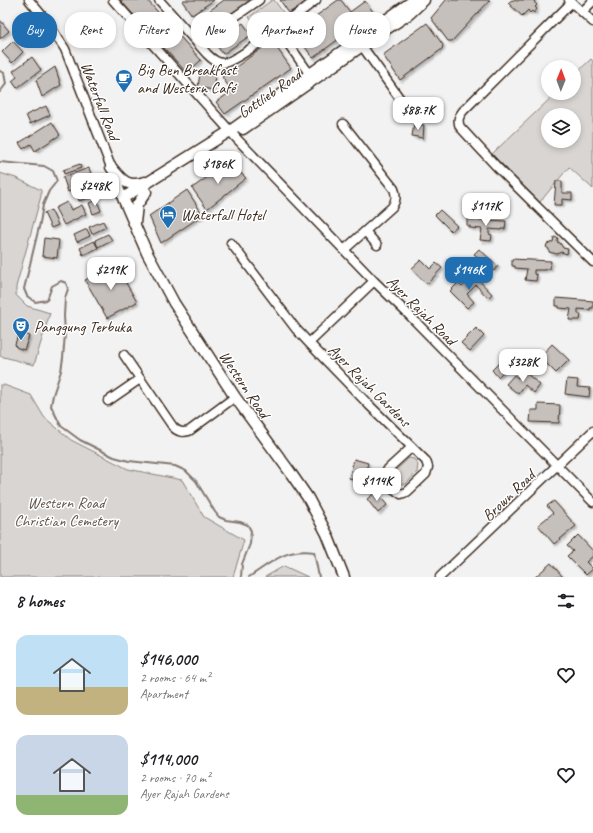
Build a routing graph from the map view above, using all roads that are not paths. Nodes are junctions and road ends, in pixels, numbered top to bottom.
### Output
1 (29, 0) edge
2 (113, 0) edge
3 (259, 0) edge
4 (316, 0) edge
5 (414, 0) edge
6 (424, 0) edge
7 (163, 1) edge
8 (570, 1) edge
9 (593, 1) edge
10 (300, 12) edge
11 (582, 12) junction
12 (239, 14) edge
13 (593, 22) edge
14 (390, 27) edge
15 (191, 36) edge
16 (202, 48) edge
17 (249, 48) edge
18 (291, 48) edge
19 (359, 48) edge
20 (363, 48) edge
21 (312, 77) junction
22 (403, 103) dead end
23 (343, 124) dead end
24 (232, 133) junction
25 (111, 167) junction
26 (151, 181) junction
27 (146, 192) junction
28 (124, 201) junction
29 (134, 225) junction
30 (364, 231) junction
31 (231, 243) dead end
32 (377, 245) dead end
33 (344, 250) junction
34 (593, 262) edge
35 (374, 281) junction
36 (309, 343) junction
37 (124, 355) dead end
38 (140, 379) junction
39 (236, 397) junction
40 (108, 401) dead end
41 (593, 431) edge
42 (412, 447) junction
43 (558, 466) junction
44 (593, 502) edge
45 (344, 577) edge
46 (440, 577) edge

1 - 25 street, Waterfall Road
2 - 24 street, Ayer Rajah Road
3 - 12 street
4 - 10 street
5 - 21 main road, Gottlieb Road
6 - 14 main road, Gottlieb Road
7 - 15 street
8 - 11 street
8 - 34 street
9 - 11 street
11 - 13 street
16 - 17 street
18 - 21 street
19 - 21 main road, Gottlieb Road
20 - 22 street
21 - 24 main road, Gottlieb Road
23 - 30 street
24 - 26 main road, Gottlieb Road
24 - 27 main road, Gottlieb Road
24 - 33 street, Ayer Rajah Road
25 - 26 main road
25 - 28 street, Waterfall Road
26 - 28 main road, Gottlieb Road
27 - 28 main road, Gottlieb Road
27 - 29 main road
28 - 29 main road, Western Road
29 - 39 main road, Western Road
30 - 32 street
30 - 33 street
31 - 36 street, Ayer Rajah Gardens
33 - 35 street, Ayer Rajah Road
35 - 36 street, Ayer Rajah Gardens
35 - 43 street, Ayer Rajah Road
36 - 42 street, Ayer Rajah Gardens
37 - 38 street
38 - 39 street
38 - 40 street
39 - 45 main road, Western Road
41 - 43 street, Brown Road
42 - 42 street, Ayer Rajah Gardens
43 - 44 street, Ayer Rajah Road
43 - 46 street, Brown Road

